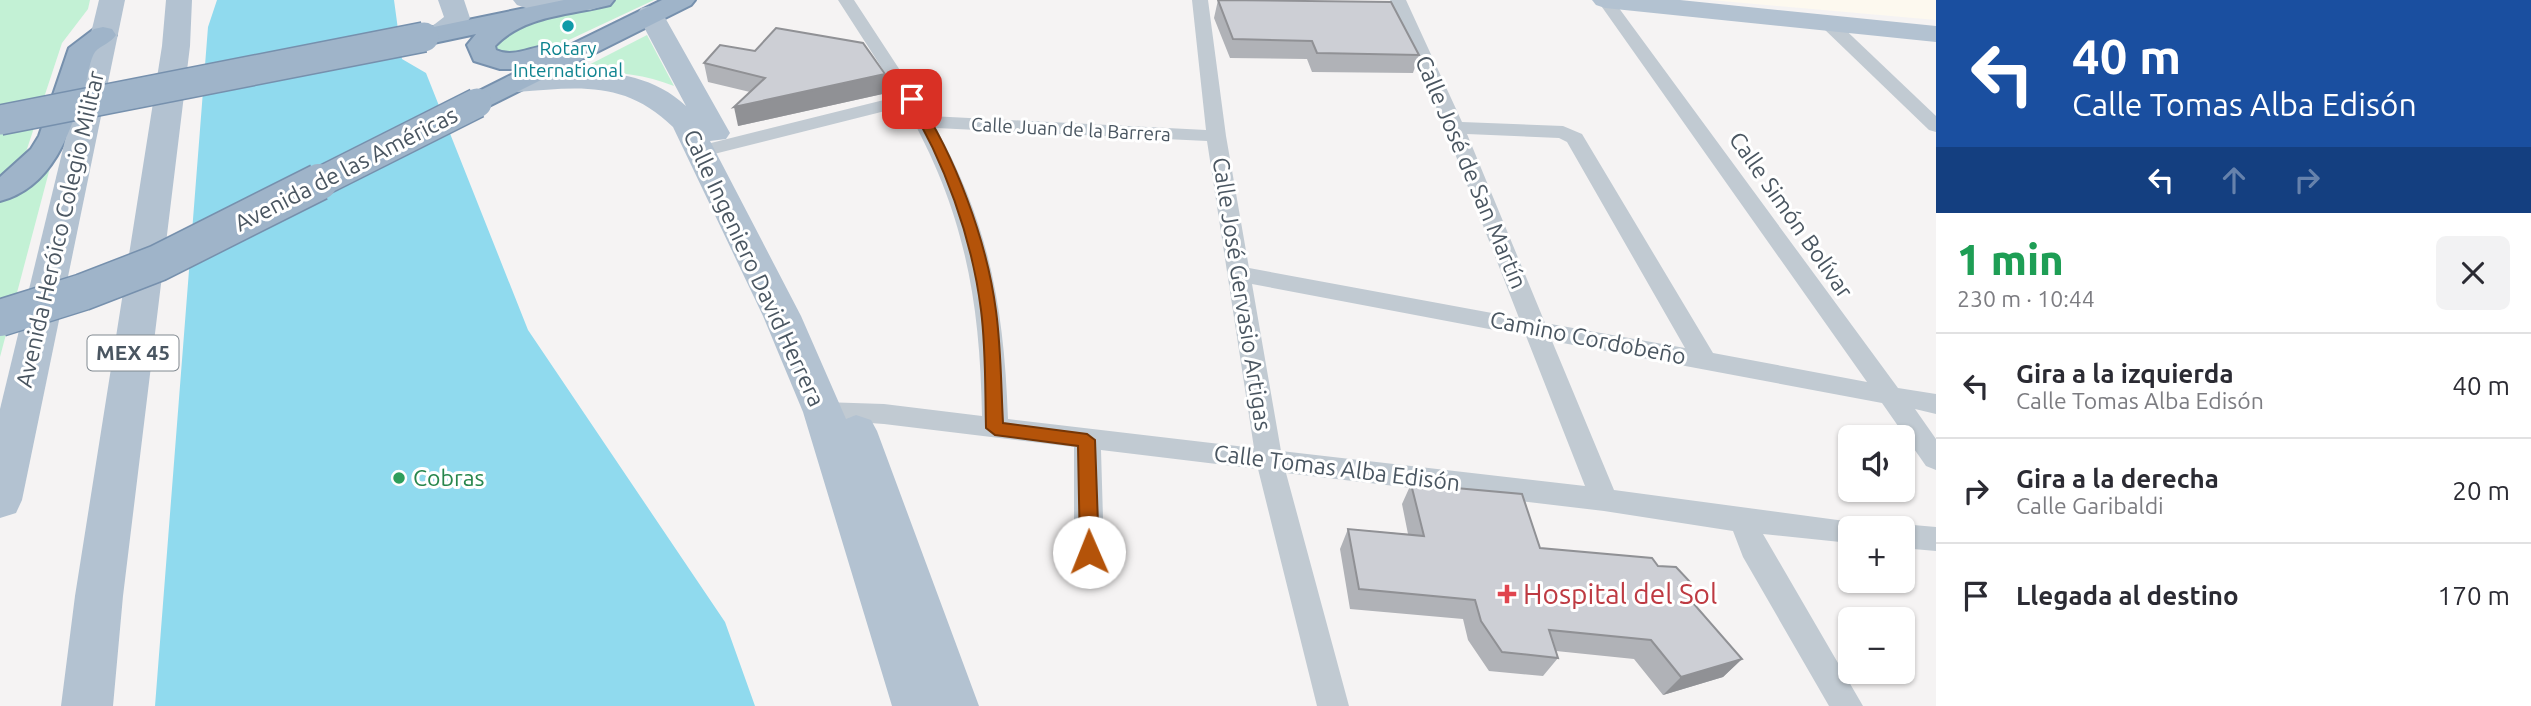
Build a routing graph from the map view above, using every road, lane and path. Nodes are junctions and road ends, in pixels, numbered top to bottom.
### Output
1 (112, 0) edge
2 (179, 0) edge
3 (197, 0) edge
4 (451, 0) edge
5 (846, 0) edge
6 (1200, 0) edge
7 (1398, 0) edge
8 (1605, 0) edge
9 (595, 1) edge
10 (1672, 4) edge
11 (666, 7) edge
12 (522, 9) edge
13 (1828, 23) junction
14 (1936, 34) edge
15 (429, 35) junction
16 (103, 36) junction
17 (176, 46) junction
18 (504, 71) junction
19 (912, 99) junction
20 (0, 120) edge
21 (926, 122) junction
22 (1936, 126) edge
23 (1455, 128) junction
24 (704, 134) junction
25 (1216, 136) junction
26 (0, 191) edge
27 (1239, 274) junction
28 (0, 318) edge
29 (1535, 328) junction
30 (1704, 360) junction
31 (1887, 395) junction
32 (1936, 404) edge
33 (836, 412) junction
34 (995, 428) junction
35 (1087, 440) junction
36 (1269, 459) junction
37 (1936, 460) edge
38 (0, 500) edge
39 (1604, 500) junction
40 (1744, 522) junction
41 (1838, 530) edge
42 (1915, 537) edge
43 (1936, 539) edge
44 (1089, 552) dead end
45 (87, 706) edge
46 (918, 706) edge
47 (953, 706) edge
48 (1333, 706) edge
49 (1847, 706) edge

1 - 16 main road, Avenida Heróico Colegio Militar
2 - 17 main road, MEX 45
3 - 17 main road
4 - 15 main road
5 - 19 street
6 - 25 street, Calle José Gervasio Artigas
7 - 23 street, Calle José de San Martín
8 - 10 main road
8 - 31 street, Calle Simón Bolívar
9 - 12 highway
10 - 13 main road
11 - 18 highway, Avenida de las Américas
11 - 24 main road, Calle Ingeniero David Herrera
12 - 15 highway
12 - 18 highway
13 - 14 main road
13 - 22 street
15 - 20 highway, bridge
16 - 26 highway
16 - 38 main road, Avenida Heróico Colegio Militar
17 - 45 main road, MEX 45
18 - 24 main road, Calle Ingeniero David Herrera
18 - 28 highway, Avenida de las Américas, bridge
19 - 21 street
19 - 24 street
21 - 25 street, Calle Juan de la Barrera
21 - 34 street
23 - 29 street, Calle José de San Martín
23 - 30 street
24 - 33 main road, Calle Ingeniero David Herrera
25 - 27 street, Calle José Gervasio Artigas
27 - 29 street, Camino Cordobeño
27 - 36 street, Calle José Gervasio Artigas
29 - 30 street, Camino Cordobeño
29 - 39 street, Calle José de San Martín
30 - 31 street, Camino Cordobeño
31 - 32 street, Camino Cordobeño
31 - 37 street, Calle Simón Bolívar
33 - 34 street, Calle Tomas Alba Edisón
33 - 46 main road, Calle Ingeniero David Herrera
33 - 47 main road, Calle Ingeniero David Herrera
34 - 35 street, Calle Tomas Alba Edisón
35 - 36 street, Calle Tomas Alba Edisón
35 - 44 street
36 - 39 street, Calle Tomas Alba Edisón
36 - 48 street, Calle José Gervasio Artigas
39 - 40 street, Calle Tomas Alba Edisón
40 - 41 street, Calle Tomas Alba Edisón
40 - 49 street
42 - 43 street

